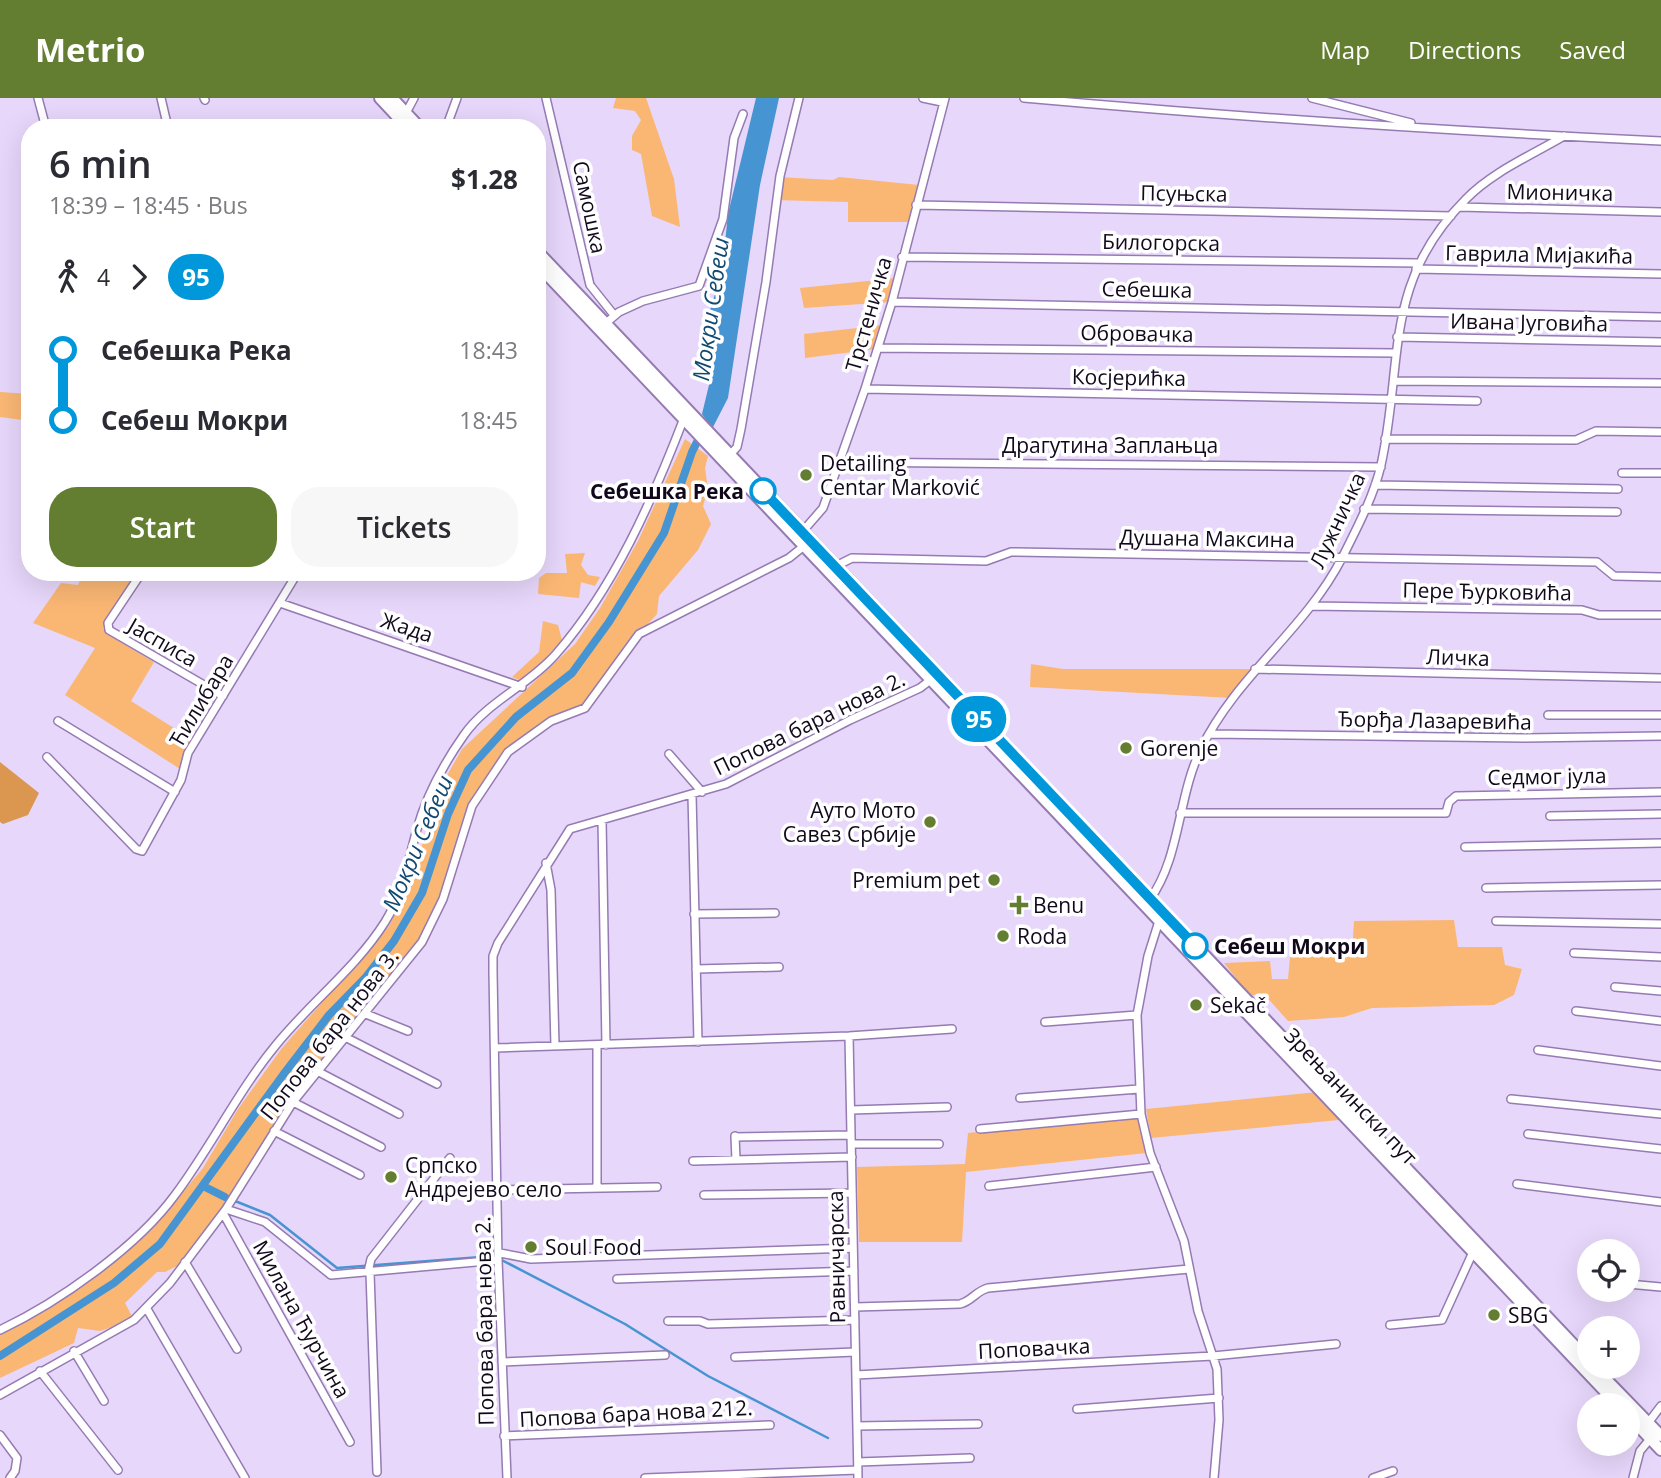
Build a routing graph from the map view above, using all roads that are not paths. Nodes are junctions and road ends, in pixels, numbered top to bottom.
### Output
1 (38, 98) edge
2 (161, 98) edge
3 (380, 98) edge
4 (392, 98) edge
5 (414, 98) edge
6 (457, 98) edge
7 (546, 98) edge
8 (799, 98) edge
9 (923, 98) edge
10 (1024, 98) edge
11 (1312, 98) edge
12 (1049, 99) edge
13 (944, 100) edge
14 (406, 113) junction
15 (743, 114) dead end
16 (44, 119) edge
17 (166, 119) edge
18 (400, 119) edge
19 (412, 119) edge
20 (449, 119) edge
21 (1422, 126) junction
22 (1564, 136) junction
23 (1661, 141) edge
24 (916, 205) junction
25 (1459, 207) junction
26 (1661, 212) edge
27 (1451, 216) junction
28 (902, 257) junction
29 (546, 259) edge
30 (1417, 266) junction
31 (546, 273) edge
32 (1661, 274) edge
33 (892, 302) junction
34 (1402, 311) junction
35 (1661, 317) edge
36 (610, 319) junction
37 (1396, 337) junction
38 (1661, 342) edge
39 (878, 348) junction
40 (1395, 353) junction
41 (1394, 381) junction
42 (1661, 383) edge
43 (865, 389) junction
44 (1392, 399) junction
45 (1477, 401) dead end
46 (684, 418) junction
47 (696, 426) junction
48 (1661, 432) edge
49 (1385, 439) junction
50 (727, 458) junction
51 (838, 462) junction
52 (1381, 467) junction
53 (1622, 473) dead end
54 (1661, 473) edge
55 (1375, 485) junction
56 (1618, 489) dead end
57 (1364, 509) junction
58 (1617, 512) dead end
59 (803, 531) junction
60 (804, 545) junction
61 (1342, 557) junction
62 (836, 566) junction
63 (1661, 577) edge
64 (136, 581) edge
65 (293, 581) edge
66 (280, 603) junction
67 (1311, 606) junction
68 (1661, 615) edge
69 (1255, 669) junction
70 (933, 677) junction
71 (1661, 678) edge
72 (522, 687) junction
73 (223, 696) junction
74 (1548, 715) dead end
75 (1661, 715) edge
76 (58, 721) dead end
77 (1209, 734) junction
78 (1661, 736) edge
79 (669, 754) dead end
80 (47, 757) dead end
81 (175, 792) junction
82 (702, 792) junction
83 (1661, 792) edge
84 (692, 795) junction
85 (1180, 813) junction
86 (1661, 814) edge
87 (1550, 816) dead end
88 (602, 820) junction
89 (1661, 843) edge
90 (1465, 847) dead end
91 (546, 863) junction
92 (1661, 885) edge
93 (1486, 888) dead end
94 (1150, 899) junction
95 (775, 913) dead end
96 (694, 914) junction
97 (1159, 921) junction
98 (1496, 921) dead end
99 (1661, 924) edge
100 (1574, 953) dead end
101 (1661, 957) edge
102 (779, 967) dead end
103 (696, 969) junction
104 (1615, 987) dead end
105 (1661, 990) edge
106 (1576, 1011) dead end
107 (366, 1014) junction
108 (1137, 1015) junction
109 (1661, 1021) edge
110 (1045, 1022) dead end
111 (952, 1029) dead end
112 (408, 1031) dead end
113 (849, 1036) junction
114 (345, 1037) junction
115 (698, 1042) junction
116 (602, 1045) junction
117 (555, 1046) junction
118 (495, 1048) junction
119 (1538, 1050) dead end
120 (1661, 1066) edge
121 (317, 1071) junction
122 (437, 1084) dead end
123 (1139, 1089) junction
124 (1020, 1098) dead end
125 (1511, 1098) dead end
126 (293, 1102) junction
127 (947, 1107) dead end
128 (851, 1110) junction
129 (399, 1114) dead end
130 (1141, 1114) junction
131 (1661, 1114) edge
132 (980, 1129) dead end
133 (274, 1131) junction
134 (1528, 1134) dead end
135 (851, 1139) junction
136 (939, 1144) dead end
137 (382, 1147) dead end
138 (1661, 1149) edge
139 (852, 1157) junction
140 (450, 1158) dead end
141 (736, 1160) junction
142 (693, 1161) dead end
143 (1156, 1167) junction
144 (360, 1175) dead end
145 (1517, 1184) dead end
146 (657, 1186) dead end
147 (989, 1186) dead end
148 (597, 1188) junction
149 (498, 1190) junction
150 (852, 1193) junction
151 (704, 1195) dead end
152 (1661, 1202) edge
153 (224, 1211) junction
154 (853, 1248) junction
155 (1473, 1252) junction
156 (499, 1256) junction
157 (185, 1262) junction
158 (1189, 1269) junction
159 (369, 1270) junction
160 (854, 1272) junction
161 (617, 1279) dead end
162 (1640, 1284) edge
163 (1661, 1287) edge
164 (855, 1307) junction
165 (147, 1309) junction
166 (855, 1320) junction
167 (668, 1321) dead end
168 (1390, 1325) dead end
169 (0, 1330) edge
170 (1336, 1344) dead end
171 (237, 1349) dead end
172 (1577, 1349) edge
173 (74, 1351) junction
174 (855, 1352) junction
175 (665, 1355) dead end
176 (1213, 1356) junction
177 (735, 1357) dead end
178 (502, 1362) junction
179 (40, 1371) junction
180 (856, 1375) junction
181 (1606, 1379) edge
182 (1607, 1393) edge
183 (0, 1395) edge
184 (1219, 1398) junction
185 (103, 1401) dead end
186 (1661, 1406) edge
187 (1077, 1409) dead end
188 (1648, 1423) junction
189 (769, 1424) dead end
190 (978, 1424) dead end
191 (1640, 1425) edge
192 (857, 1426) junction
193 (504, 1436) junction
194 (0, 1437) edge
195 (1655, 1438) edge
196 (350, 1442) dead end
197 (1661, 1450) edge
198 (970, 1458) dead end
199 (858, 1470) edge
200 (118, 1471) dead end
201 (1393, 1471) dead end
202 (376, 1472) dead end
203 (10, 1478) edge
204 (245, 1478) edge
205 (507, 1478) edge
206 (645, 1478) edge
207 (1214, 1478) edge
208 (1373, 1478) edge
209 (1633, 1478) edge

1 - 16 street
2 - 17 street
3 - 18 main road
4 - 14 main road
5 - 14 street
6 - 20 street
7 - 36 street, Самошка
8 - 50 street
9 - 13 street
10 - 12 street
11 - 21 street
12 - 21 street
13 - 24 street, Трстеничка
14 - 19 main road
15 - 36 street
21 - 22 street
22 - 23 street
22 - 25 street, Лужничка
24 - 27 street, Псуњска
24 - 28 street, Трстеничка
25 - 26 street, Мионичка
25 - 27 street, Лужничка
27 - 30 street, Лужничка
28 - 30 street, Билогорска
28 - 33 street, Трстеничка
29 - 36 main road, Зрењанински пут
30 - 32 street, Гаврила Мијакића
30 - 34 street, Лужничка
31 - 46 main road, Зрењанински пут
33 - 34 street, Себешка
33 - 39 street, Трстеничка
34 - 35 street, Себешка
34 - 37 street, Лужничка
36 - 47 main road, Зрењанински пут
37 - 38 street, Ивана Југовића
37 - 40 street, Лужничка
39 - 40 street, Обровачка
39 - 43 street, Трстеничка
40 - 41 street, Лужничка
41 - 42 street
41 - 44 street, Лужничка
43 - 44 street, Косјерићка
43 - 51 street, Трстеничка
44 - 45 street, Косјерићка
44 - 49 street, Лужничка
46 - 47 main road, Зрењанински пут
46 - 72 street
47 - 50 main road, Зрењанински пут
48 - 49 street
49 - 52 street, Лужничка
50 - 59 main road, Зрењанински пут
50 - 60 main road, Зрењанински пут
51 - 52 street, Драгутина Заплањца
51 - 59 street, Трстеничка
52 - 55 street, Лужничка
53 - 54 street
55 - 56 street
55 - 57 street, Лужничка
57 - 58 street
57 - 61 street, Лужничка
59 - 62 main road, Зрењанински пут
60 - 70 main road, Зрењанински пут
60 - 107 street, Попова бара нова 3.
61 - 62 street, Душана Максина
61 - 63 street, Душана Максина
61 - 67 street, Лужничка
62 - 70 main road, Зрењанински пут
64 - 73 street, Јасписа
65 - 66 street, Ћилибара
66 - 72 street, Жада
66 - 73 street, Ћилибара
67 - 68 street, Пере Ђурковића
67 - 69 street, Лужничка
69 - 71 street, Личка
69 - 77 street, Лужничка
70 - 82 street, Попова бара нова 2.
70 - 94 main road, Зрењанински пут
70 - 97 main road, Зрењанински пут
72 - 169 street
73 - 81 street, Ћилибара
74 - 75 street
76 - 81 street
77 - 78 street, Ђорђа Лазаревића
77 - 85 street, Лужничка
79 - 82 street
80 - 81 street, Ћилибара
82 - 84 street, Попова бара нова 2.
83 - 85 street, Седмог јула
84 - 88 street, Попова бара нова 2.
84 - 96 street
85 - 94 street, Лужничка
86 - 87 street
88 - 91 street, Попова бара нова 2.
88 - 116 street
89 - 90 street
91 - 117 street
91 - 118 street, Попова бара нова 2.
92 - 93 street
94 - 172 main road, Зрењанински пут
95 - 96 street
96 - 103 street
97 - 108 street
97 - 155 main road, Зрењанински пут
98 - 99 street
100 - 101 street
102 - 103 street
103 - 115 street
104 - 105 street
106 - 109 street
107 - 112 street
107 - 114 street, Попова бара нова 3.
108 - 110 street
108 - 123 street
111 - 113 street
113 - 115 street
113 - 128 street, Равничарска
114 - 121 street, Попова бара нова 3.
114 - 122 street
115 - 116 street
116 - 117 street
116 - 148 street
117 - 118 street
118 - 149 street, Попова бара нова 2.
119 - 120 street
121 - 126 street, Попова бара нова 3.
121 - 129 street
123 - 124 street
123 - 130 street
125 - 131 street
126 - 133 street, Попова бара нова 3.
126 - 137 street
127 - 128 street
128 - 135 street, Равничарска
130 - 132 street
130 - 143 street
133 - 144 street
133 - 153 street, Попова бара нова 3.
134 - 138 street
135 - 136 street
135 - 139 street, Равничарска
135 - 141 street
139 - 141 street
139 - 150 street, Равничарска
140 - 159 street
141 - 142 street
143 - 147 street
143 - 158 street
145 - 152 street
146 - 148 street
148 - 149 street
149 - 156 street, Попова бара нова 2.
150 - 151 street
150 - 154 street, Равничарска
153 - 157 street, Попова бара нова 3.
153 - 159 street
153 - 196 street, Милана Ћурчина
154 - 156 street
154 - 160 street, Равничарска
155 - 168 street
155 - 182 main road, Зрењанински пут
156 - 159 street
156 - 178 street, Попова бара нова 2.
157 - 165 street, Попова бара нова 3.
157 - 171 street
158 - 164 street
158 - 176 street
159 - 202 street
160 - 161 street
160 - 164 street, Равничарска
162 - 163 street
164 - 166 street, Равничарска
165 - 173 street, Попова бара нова 3.
165 - 204 street
166 - 167 street
166 - 174 street, Равничарска
170 - 176 street, Поповачка
173 - 179 street, Попова бара нова 3.
173 - 185 street
174 - 177 street
174 - 180 street, Равничарска
175 - 178 street
176 - 180 street, Поповачка
176 - 184 street
178 - 193 street, Попова бара нова 2.
179 - 183 street, Попова бара нова 3.
179 - 200 street
180 - 192 street, Равничарска
181 - 188 main road
184 - 187 street
184 - 207 street
186 - 188 street
188 - 195 main road
189 - 193 street, Попова бара нова 212.
190 - 192 street
191 - 195 main road
192 - 199 street, Равничарска
193 - 205 street, Попова бара нова 2.
194 - 203 street
195 - 197 main road
195 - 209 street
198 - 199 street
199 - 206 street
201 - 208 street

